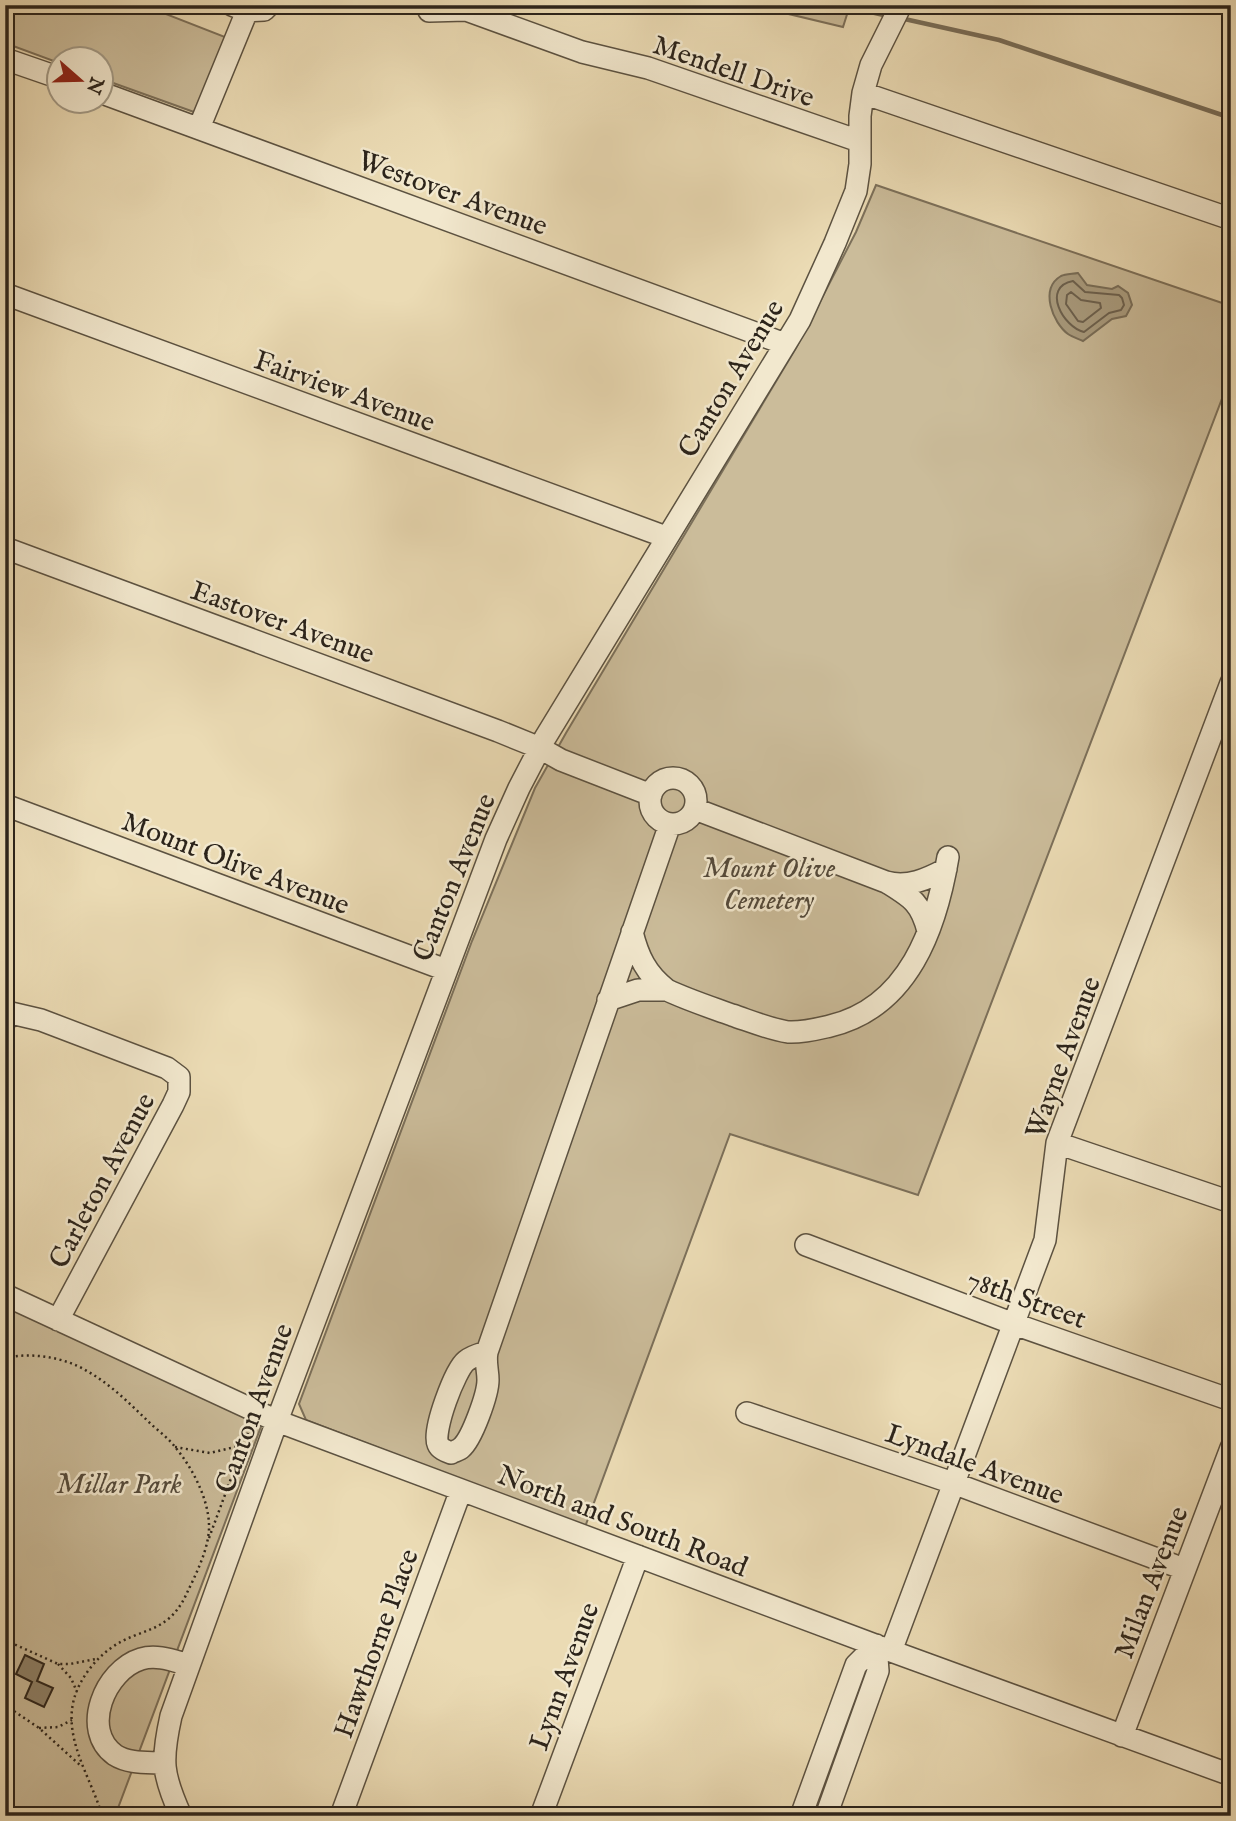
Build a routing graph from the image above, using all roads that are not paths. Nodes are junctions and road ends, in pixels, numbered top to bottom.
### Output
1 (269, 5) edge
2 (901, 5) edge
3 (429, 11) dead end
4 (240, 15) edge
5 (5, 59) edge
6 (46, 73) edge
7 (863, 93) junction
8 (116, 98) edge
9 (199, 128) junction
10 (859, 141) junction
11 (1231, 219) edge
12 (5, 294) edge
13 (785, 344) junction
14 (666, 537) junction
15 (5, 548) edge
16 (1231, 683) edge
17 (540, 748) junction
18 (651, 795) junction
19 (5, 805) edge
20 (695, 808) junction
21 (670, 824) junction
22 (886, 882) junction
23 (928, 931) junction
24 (632, 932) junction
25 (446, 970) junction
26 (667, 990) junction
27 (608, 1000) junction
28 (8, 1017) edge
29 (1057, 1143) junction
30 (1231, 1202) edge
31 (806, 1245) dead end
32 (5, 1295) edge
33 (58, 1320) junction
34 (1014, 1324) junction
35 (487, 1352) dead end
36 (1231, 1400) edge
37 (747, 1413) dead end
38 (277, 1421) junction
39 (1231, 1448) edge
40 (953, 1483) junction
41 (461, 1490) junction
42 (638, 1556) junction
43 (1184, 1569) junction
44 (883, 1648) junction
45 (189, 1665) junction
46 (1122, 1736) junction
47 (163, 1763) junction
48 (1231, 1775) edge
49 (181, 1816) edge
50 (341, 1816) edge
51 (541, 1816) edge
52 (801, 1816) edge
53 (826, 1816) edge

1 - 4 street
2 - 7 street, Canton Avenue
3 - 10 street, Mendell Drive
4 - 9 street
5 - 6 street
7 - 10 street, Canton Avenue
7 - 11 street
8 - 9 street, Westover Avenue
9 - 13 street, Westover Avenue
10 - 13 street, Canton Avenue
12 - 14 street, Fairview Avenue
13 - 14 street, Canton Avenue
14 - 17 street, Canton Avenue
15 - 17 street, Eastover Avenue
16 - 29 street, Wayne Avenue
17 - 18 street, Eastover Avenue
17 - 25 street, Canton Avenue
18 - 20 street
18 - 21 street
19 - 25 street, Mount Olive Avenue
20 - 21 street
20 - 22 street
21 - 24 street
22 - 23 street
22 - 23 street
23 - 26 street
24 - 26 street
24 - 27 street
25 - 38 street, Canton Avenue
26 - 27 street
27 - 35 street
28 - 33 street, Carleton Avenue
29 - 30 street
29 - 34 street, Wayne Avenue
31 - 34 street, 78th Street
32 - 33 street, North and South Road
33 - 38 street, North and South Road
34 - 36 street, 78th Street
34 - 40 street, Wayne Avenue
37 - 40 street, Lyndale Avenue
38 - 41 street, North and South Road
38 - 45 street, Canton Avenue
39 - 43 street, Milan Avenue
40 - 43 street, Lyndale Avenue
40 - 44 street, Wayne Avenue
41 - 42 street, North and South Road
41 - 50 street, Hawthorne Place
42 - 44 street, North and South Road
42 - 51 street, Lynn Avenue
43 - 46 street, Milan Avenue
44 - 46 street, North and South Road
44 - 52 street, Wayne Avenue
44 - 53 street, Wayne Avenue
45 - 47 street, Canton Avenue
45 - 47 street
46 - 48 street, North and South Road
47 - 49 street, Canton Avenue

